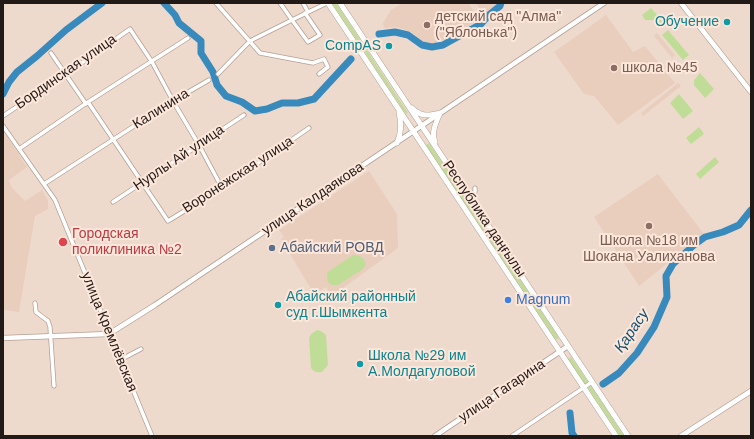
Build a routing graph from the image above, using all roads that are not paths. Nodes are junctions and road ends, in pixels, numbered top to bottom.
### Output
1 (216, 3) edge
2 (280, 3) edge
3 (303, 3) edge
4 (328, 3) edge
5 (340, 3) edge
6 (604, 3) edge
7 (681, 3) edge
8 (306, 13) junction
9 (292, 20) junction
10 (188, 38) dead end
11 (250, 41) junction
12 (51, 53) dead end
13 (152, 62) junction
14 (66, 74) junction
15 (218, 74) dead end
16 (319, 74) dead end
17 (209, 80) dead end
18 (751, 92) edge
19 (173, 101) junction
20 (87, 103) junction
21 (406, 103) junction
22 (398, 109) junction
23 (440, 113) junction
24 (244, 115) dead end
25 (3, 116) edge
26 (3, 126) edge
27 (422, 126) junction
28 (308, 128) dead end
29 (413, 132) junction
30 (112, 140) junction
31 (397, 142) junction
32 (199, 144) junction
33 (19, 149) junction
34 (440, 153) junction
35 (142, 183) junction
36 (44, 184) junction
37 (222, 188) junction
38 (475, 188) dead end
39 (468, 195) junction
40 (114, 202) dead end
41 (35, 303) dead end
42 (109, 334) junction
43 (51, 336) junction
44 (3, 338) edge
45 (568, 346) junction
46 (141, 349) dead end
47 (560, 352) junction
48 (120, 360) junction
49 (592, 382) junction
50 (54, 386) dead end
51 (583, 388) junction
52 (751, 391) edge
53 (152, 436) edge
54 (435, 436) edge
55 (512, 436) edge
56 (616, 436) edge
57 (628, 436) edge
58 (681, 436) edge

1 - 11 street
2 - 9 street
3 - 8 street
4 - 8 street
4 - 22 main road, Республика даңғылы
5 - 21 main road, Республика даңғылы
6 - 23 street, улица Калдаякова
7 - 18 street
8 - 9 street
8 - 9 street
9 - 11 street
10 - 13 street
11 - 15 street
11 - 16 street
12 - 14 street
13 - 14 street, Бординская улица
13 - 19 street
13 - 20 street
14 - 20 street
14 - 25 street, Бординская улица
17 - 19 street, Калинина
19 - 30 street, Калинина
19 - 32 street
20 - 30 street
20 - 33 street
21 - 23 main road
21 - 27 main road, Республика даңғылы
22 - 29 main road, Республика даңғылы
22 - 31 main road
23 - 27 street, улица Калдаякова
23 - 34 main road
24 - 32 street, Нурлы Ай улица
26 - 33 street, улица Кремлёвская
27 - 29 street, улица Калдаякова
27 - 34 main road, Республика даңғылы
28 - 37 street, Воронежская улица
29 - 31 street, улица Калдаякова
29 - 47 main road, Республика даңғылы
30 - 35 street
30 - 36 street, Калинина
31 - 42 street, улица Калдаякова
32 - 35 street, Нурлы Ай улица
32 - 37 street
33 - 36 street, улица Кремлёвская
34 - 39 main road, Республика даңғылы
35 - 37 street, Воронежская улица
35 - 40 street, Нурлы Ай улица
36 - 42 street, улица Кремлёвская
38 - 39 street
39 - 45 main road, Республика даңғылы
41 - 43 street
42 - 43 street
42 - 48 street, улица Кремлёвская
43 - 44 street
43 - 50 street
45 - 47 street, улица Гагарина
45 - 49 main road, Республика даңғылы
46 - 48 street
47 - 51 main road, Республика даңғылы
47 - 54 street, улица Гагарина
48 - 53 street, улица Кремлёвская
49 - 51 street
49 - 57 main road, Республика даңғылы
51 - 55 street
51 - 56 main road, Республика даңғылы
52 - 58 street

